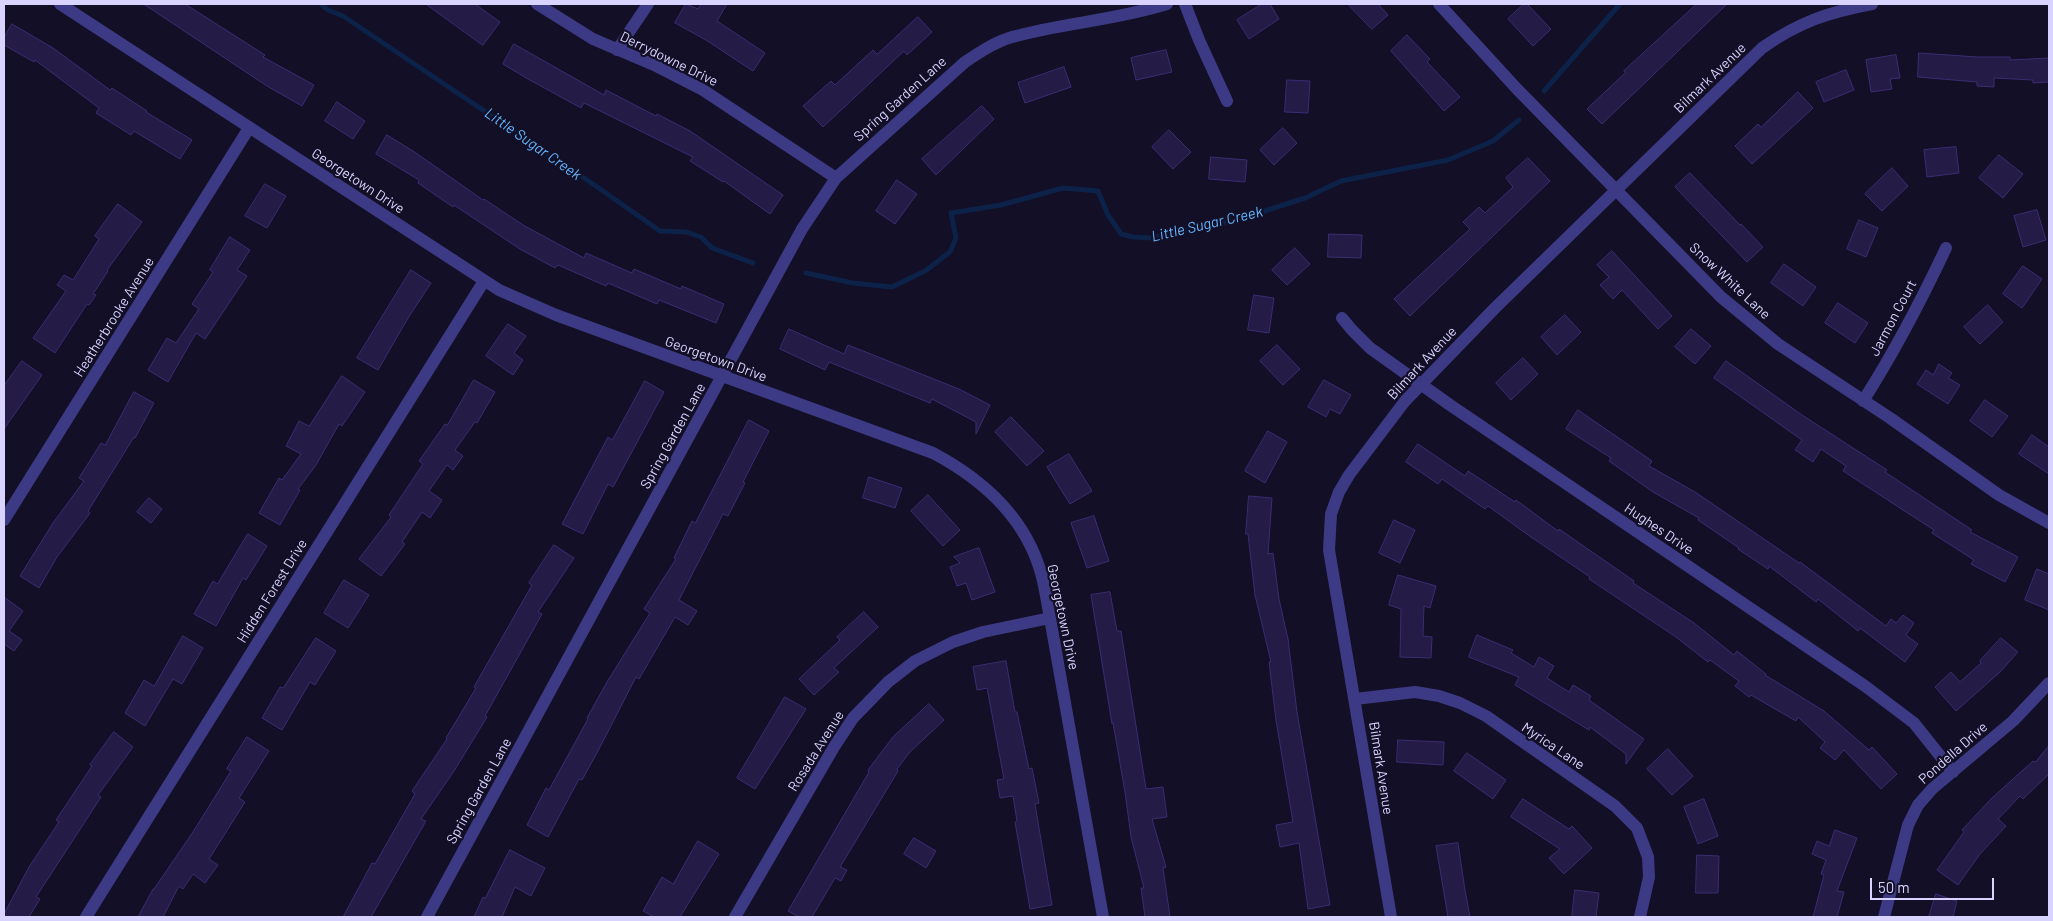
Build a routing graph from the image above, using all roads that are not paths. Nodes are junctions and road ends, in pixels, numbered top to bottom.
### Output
1 (60, 4) edge
2 (537, 4) edge
3 (648, 4) edge
4 (1166, 4) edge
5 (1185, 4) edge
6 (1439, 4) edge
7 (1872, 4) edge
8 (617, 50) junction
9 (1228, 101) dead end
10 (249, 128) junction
11 (836, 178) junction
12 (1615, 190) junction
13 (1946, 248) dead end
14 (484, 281) junction
15 (1342, 318) dead end
16 (722, 377) junction
17 (1422, 384) junction
18 (1863, 400) junction
19 (4, 520) edge
20 (2049, 523) edge
21 (1050, 618) junction
22 (2049, 683) edge
23 (1355, 699) junction
24 (1953, 772) junction
25 (86, 917) edge
26 (427, 917) edge
27 (735, 917) edge
28 (1103, 917) edge
29 (1391, 917) edge
30 (1640, 917) edge
31 (1884, 917) edge

1 - 10 street, Georgetown Drive
2 - 8 street, Derrydowne Drive
3 - 8 street
4 - 11 street, Spring Garden Lane
5 - 9 street
6 - 12 street, Snow White Lane
7 - 12 street, Bilmark Avenue
8 - 11 street, Derrydowne Drive
10 - 14 street, Georgetown Drive
10 - 19 street, Heatherbrooke Avenue
11 - 16 street, Spring Garden Lane
12 - 17 street, Bilmark Avenue
12 - 18 street, Snow White Lane
13 - 18 street, Jarmon Court
14 - 16 street, Georgetown Drive
14 - 25 street, Hidden Forest Drive
15 - 17 street, Hughes Drive
16 - 21 street, Georgetown Drive
16 - 26 street, Spring Garden Lane
17 - 23 street, Bilmark Avenue
17 - 24 street, Hughes Drive
18 - 20 street, Snow White Lane
21 - 27 street, Rosada Avenue
21 - 28 street, Georgetown Drive
22 - 24 street, Pondella Drive
23 - 29 street, Bilmark Avenue
23 - 30 street, Myrica Lane
24 - 31 street, Pondella Drive

